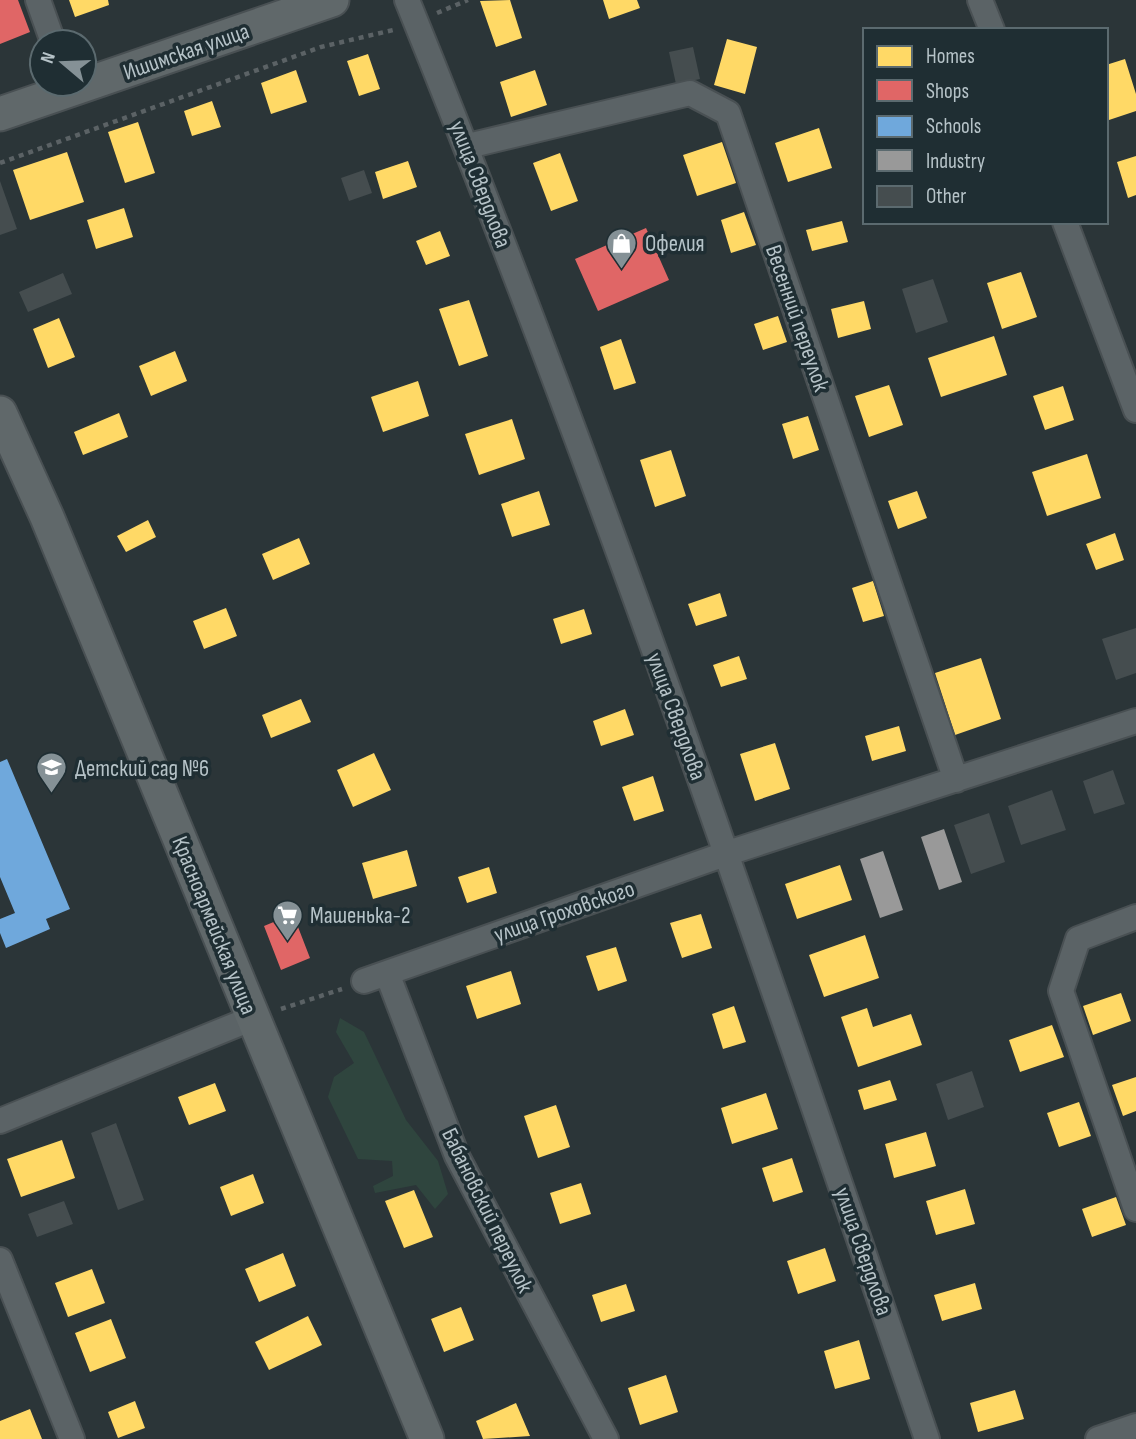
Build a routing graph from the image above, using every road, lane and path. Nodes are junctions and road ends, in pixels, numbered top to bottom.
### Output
1 (38, 0) edge
2 (332, 0) edge
3 (407, 0) edge
4 (468, 0) edge
5 (980, 0) edge
6 (417, 24) junction
7 (48, 28) edge
8 (991, 28) edge
9 (98, 78) edge
10 (42, 98) edge
11 (0, 114) edge
12 (468, 146) junction
13 (0, 163) edge
14 (1066, 224) edge
15 (1136, 410) edge
16 (0, 413) edge
17 (1136, 721) edge
18 (956, 780) junction
19 (728, 853) junction
20 (1136, 917) edge
21 (375, 977) junction
22 (253, 1018) junction
23 (0, 1121) edge
24 (1136, 1209) edge
25 (0, 1260) edge
26 (1136, 1426) edge
27 (72, 1439) edge
28 (427, 1439) edge
29 (606, 1439) edge
30 (928, 1439) edge
31 (1098, 1439) edge

1 - 7 street
2 - 9 main road, Ишимская улица
3 - 6 street, улица Свердлова
4 - 6 path
5 - 8 street
6 - 12 street, улица Свердлова
6 - 13 path
10 - 11 main road, Ишимская улица
12 - 18 street, Весенний переулок
12 - 19 street, улица Свердлова
14 - 15 street
16 - 22 main road, Красноармейская улица
17 - 18 street, улица Гроховского
18 - 19 street, улица Гроховского
19 - 21 street, улица Гроховского
19 - 30 street, улица Свердлова
20 - 24 street
21 - 22 path
21 - 29 street, Бабановский переулок
22 - 23 street
22 - 28 main road, Красноармейская улица
25 - 27 street
26 - 31 street

